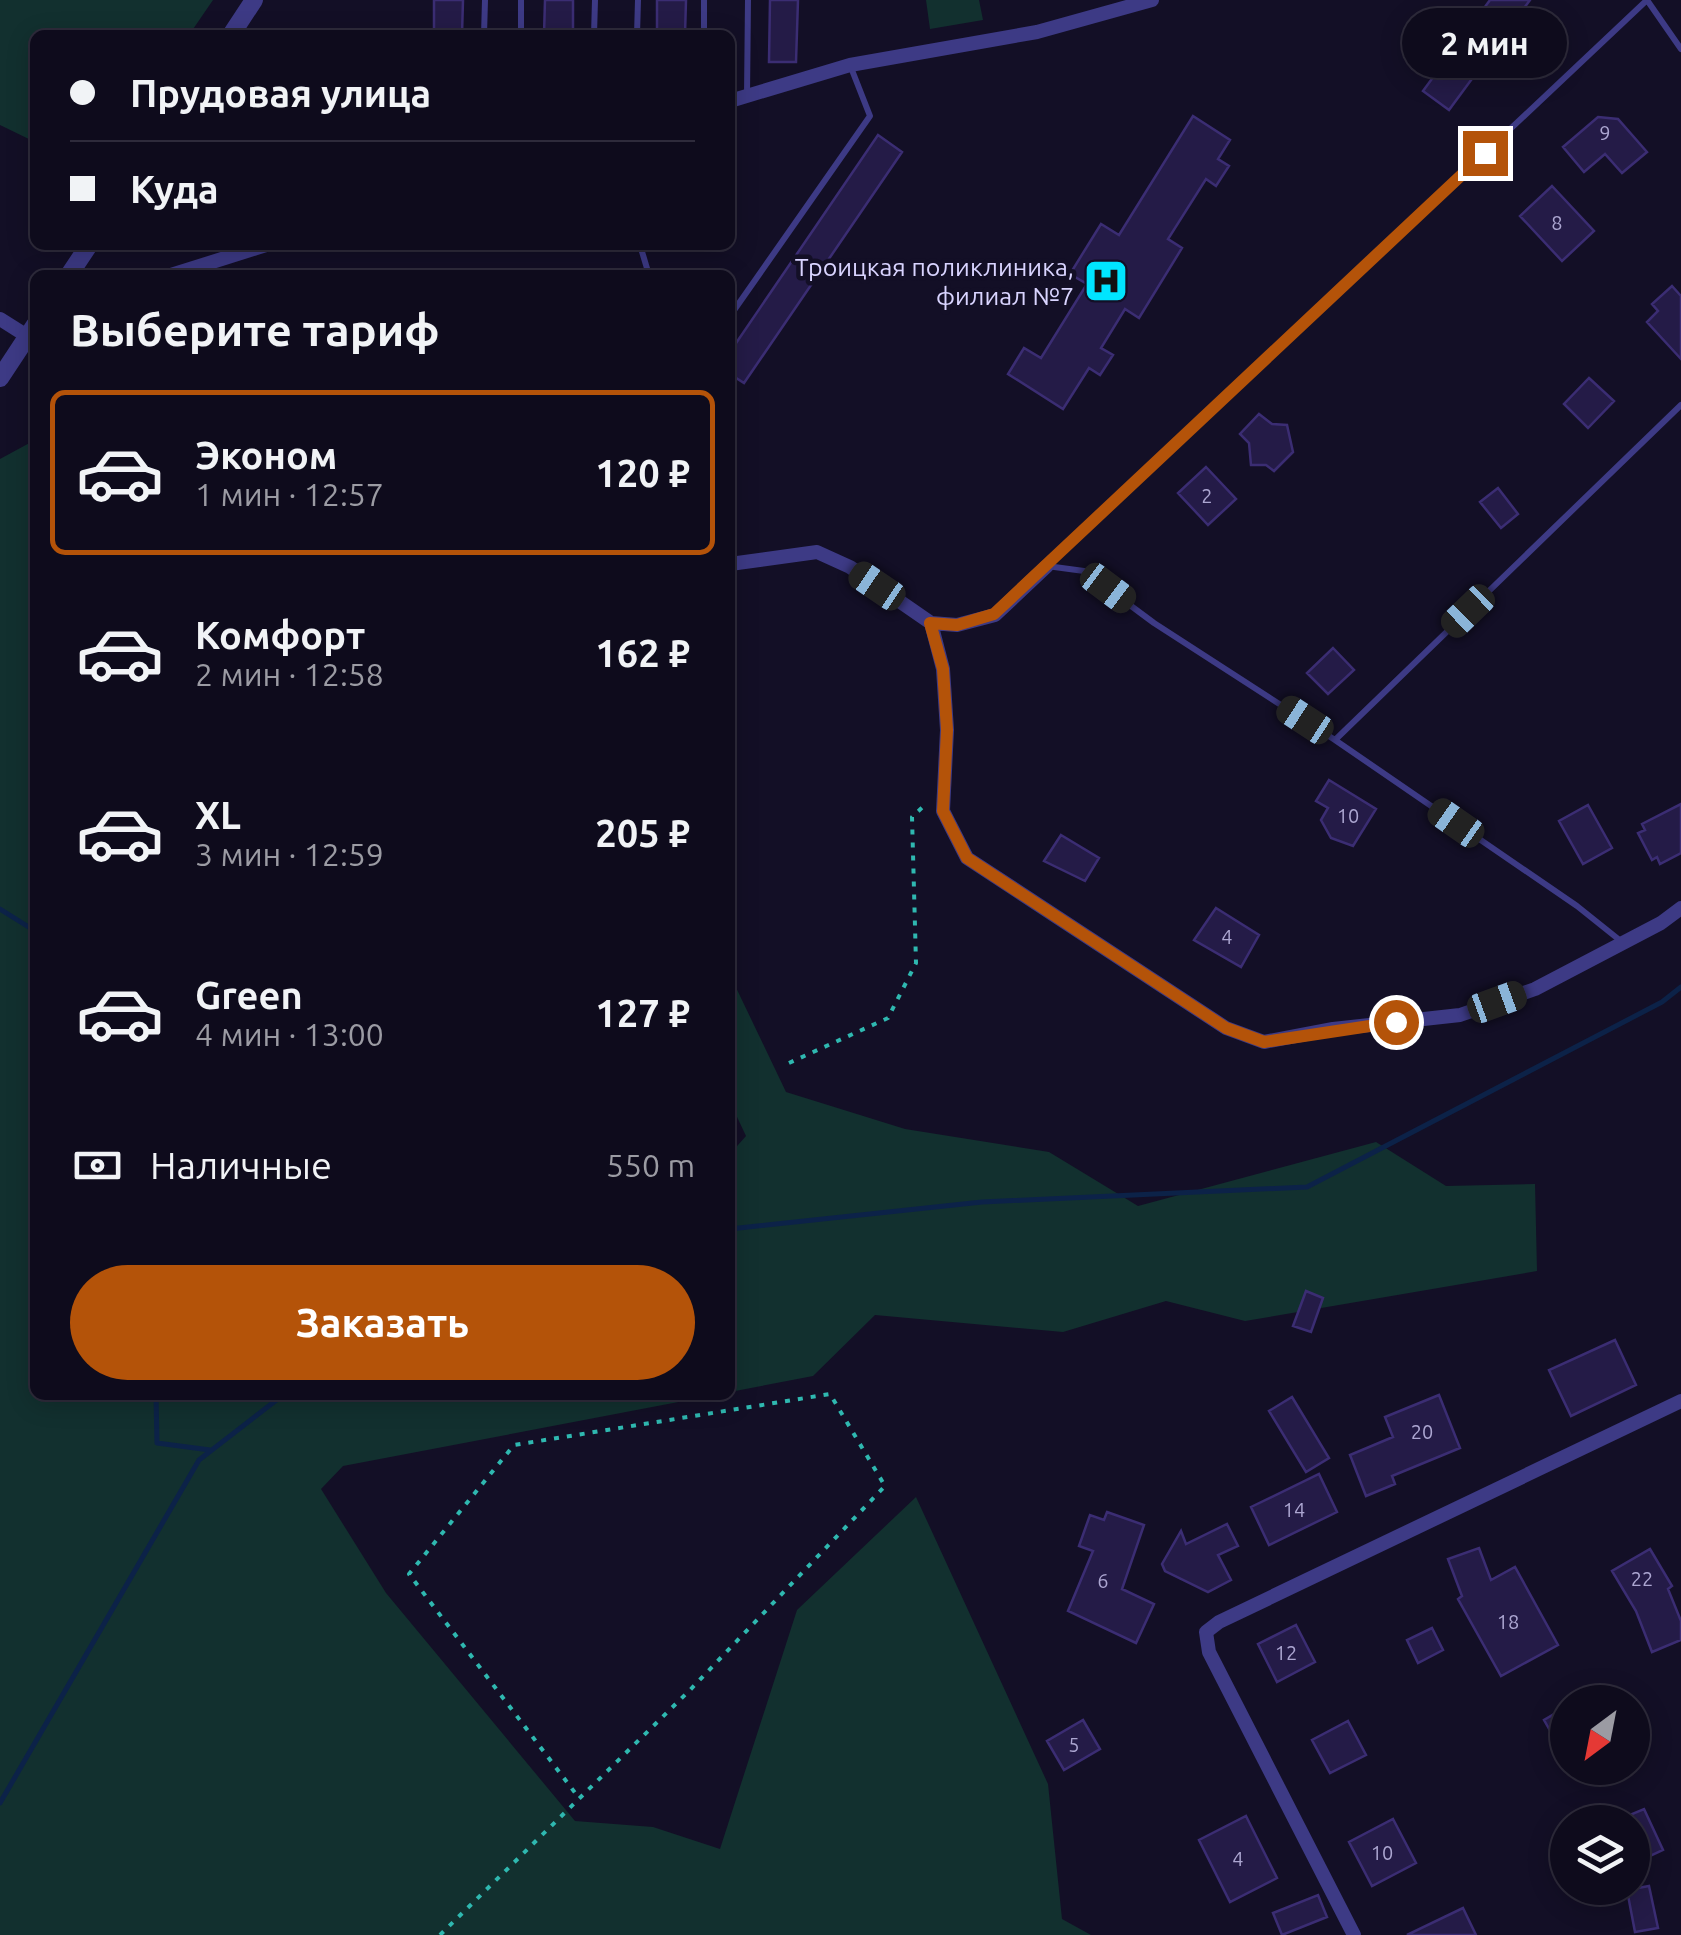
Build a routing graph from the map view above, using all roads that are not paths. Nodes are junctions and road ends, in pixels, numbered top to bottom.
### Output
1 (254, 0) edge
2 (486, 0) edge
3 (520, 0) edge
4 (595, 0) edge
5 (638, 0) edge
6 (704, 0) edge
7 (748, 0) edge
8 (1153, 0) edge
9 (1647, 0) edge
10 (234, 30) edge
11 (484, 30) edge
12 (521, 30) edge
13 (594, 30) edge
14 (638, 30) edge
15 (704, 30) edge
16 (1681, 49) edge
17 (850, 65) junction
18 (747, 96) junction
19 (735, 100) edge
20 (250, 250) edge
21 (187, 270) edge
22 (735, 309) edge
23 (0, 320) edge
24 (30, 330) edge
25 (30, 332) edge
26 (0, 378) edge
27 (1681, 405) edge
28 (735, 563) edge
29 (1048, 566) junction
30 (930, 623) junction
31 (1336, 740) junction
32 (1681, 908) edge
33 (1623, 942) junction
34 (1681, 1401) edge
35 (1354, 1935) edge

1 - 10 street
2 - 11 lane
3 - 12 lane
4 - 13 lane
5 - 14 lane
6 - 15 lane
7 - 18 lane
8 - 17 street
9 - 16 lane
9 - 29 lane
17 - 18 street
17 - 22 lane
18 - 19 street
20 - 21 street
23 - 24 street
25 - 26 street
27 - 31 lane
28 - 30 street
29 - 30 street
29 - 31 lane
30 - 33 street
31 - 33 lane
32 - 33 street
34 - 35 street

